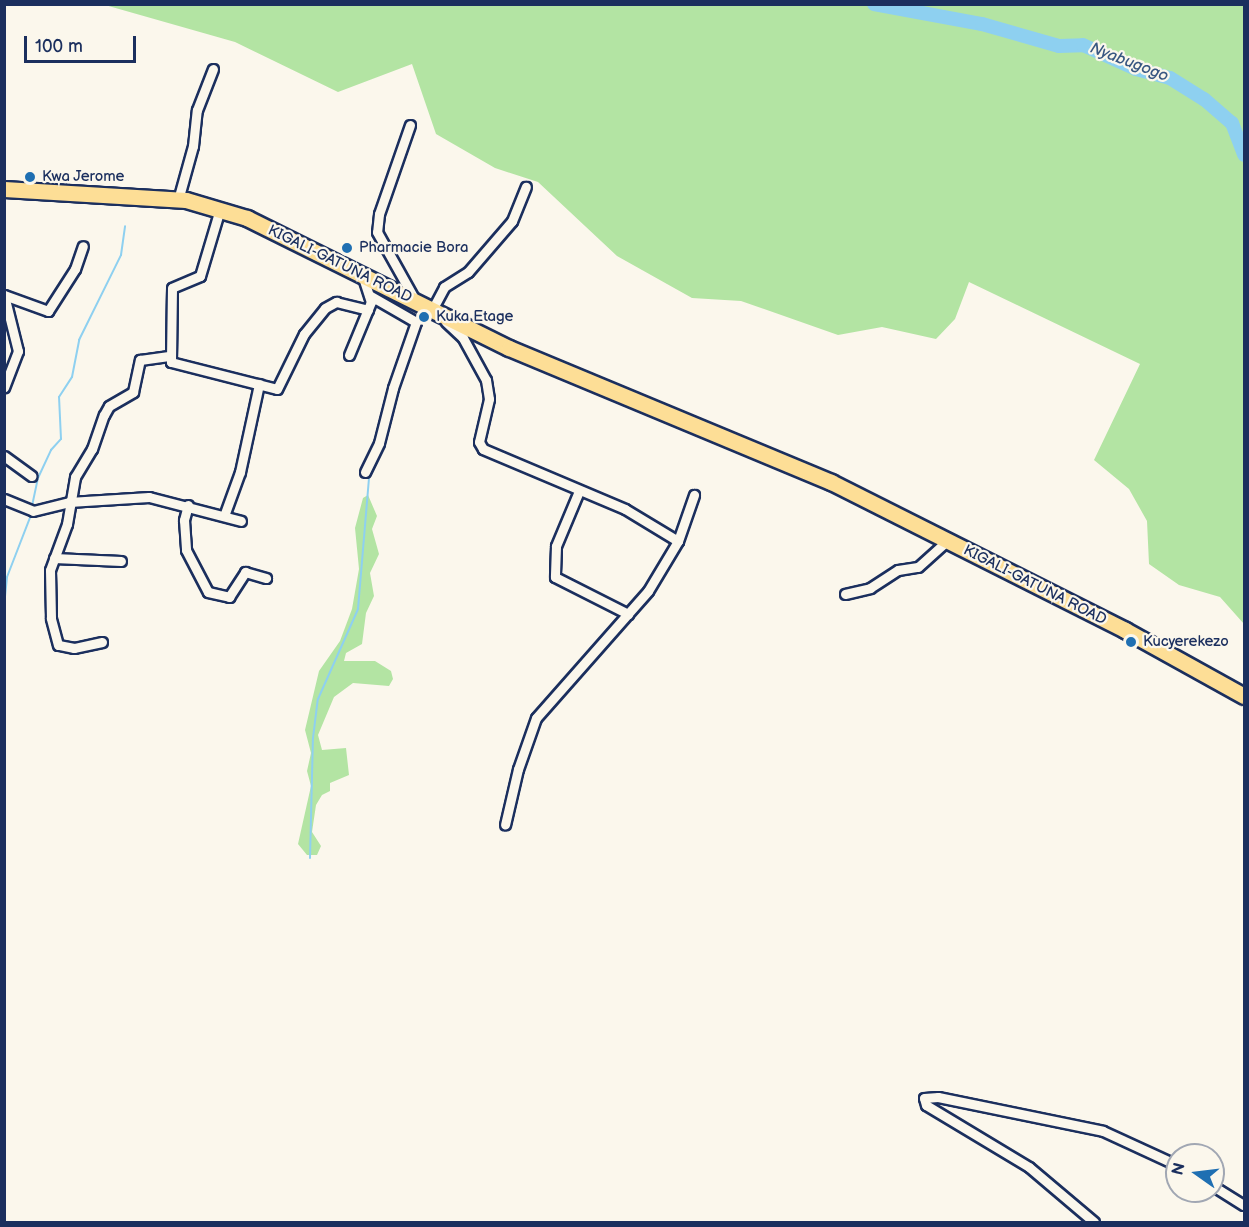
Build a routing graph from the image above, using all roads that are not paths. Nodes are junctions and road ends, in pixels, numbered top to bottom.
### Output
1 (213, 69) dead end
2 (410, 124) dead end
3 (526, 187) dead end
4 (4, 189) edge
5 (178, 200) junction
6 (220, 209) junction
7 (83, 246) dead end
8 (362, 275) junction
9 (369, 295) junction
10 (416, 302) junction
11 (368, 310) junction
12 (432, 310) junction
13 (15, 332) junction
14 (4, 334) edge
15 (349, 355) dead end
16 (169, 356) junction
17 (259, 384) junction
18 (4, 387) edge
19 (4, 456) edge
20 (365, 472) dead end
21 (32, 476) dead end
22 (579, 491) junction
23 (856, 494) junction
24 (694, 495) dead end
25 (4, 499) edge
26 (69, 502) junction
27 (188, 505) junction
28 (224, 516) junction
29 (241, 521) dead end
30 (948, 540) junction
31 (678, 541) junction
32 (54, 558) junction
33 (121, 561) dead end
34 (266, 578) dead end
35 (845, 594) dead end
36 (628, 614) junction
37 (102, 642) dead end
38 (1245, 686) edge
39 (1245, 696) edge
40 (505, 825) dead end
41 (1165, 1159) edge
42 (1225, 1193) edge
43 (1245, 1205) edge
44 (1094, 1222) edge

1 - 5 street
2 - 10 street
3 - 12 street
4 - 5 highway, KIGALI-GATUNA ROAD
5 - 6 highway, KIGALI-GATUNA ROAD
6 - 8 highway, KIGALI-GATUNA ROAD
6 - 16 street
7 - 13 street
8 - 9 street
8 - 10 highway, KIGALI-GATUNA ROAD
9 - 11 street
9 - 20 street
10 - 12 highway, KIGALI-GATUNA ROAD
11 - 15 street
11 - 17 street
12 - 22 street
12 - 23 highway, KIGALI-GATUNA ROAD
13 - 14 street
13 - 18 street
16 - 17 street
16 - 26 street
17 - 28 street
19 - 21 street
22 - 31 street
22 - 36 street
23 - 30 highway, KIGALI-GATUNA ROAD
23 - 38 highway, KIGALI-GATUNA ROAD
24 - 31 street
25 - 26 street
26 - 27 street
26 - 32 street
27 - 28 street
27 - 34 street
28 - 29 street
30 - 35 street
30 - 39 highway, KIGALI-GATUNA ROAD
31 - 36 street
32 - 33 street
32 - 37 street
36 - 40 street
41 - 44 street
42 - 43 street

